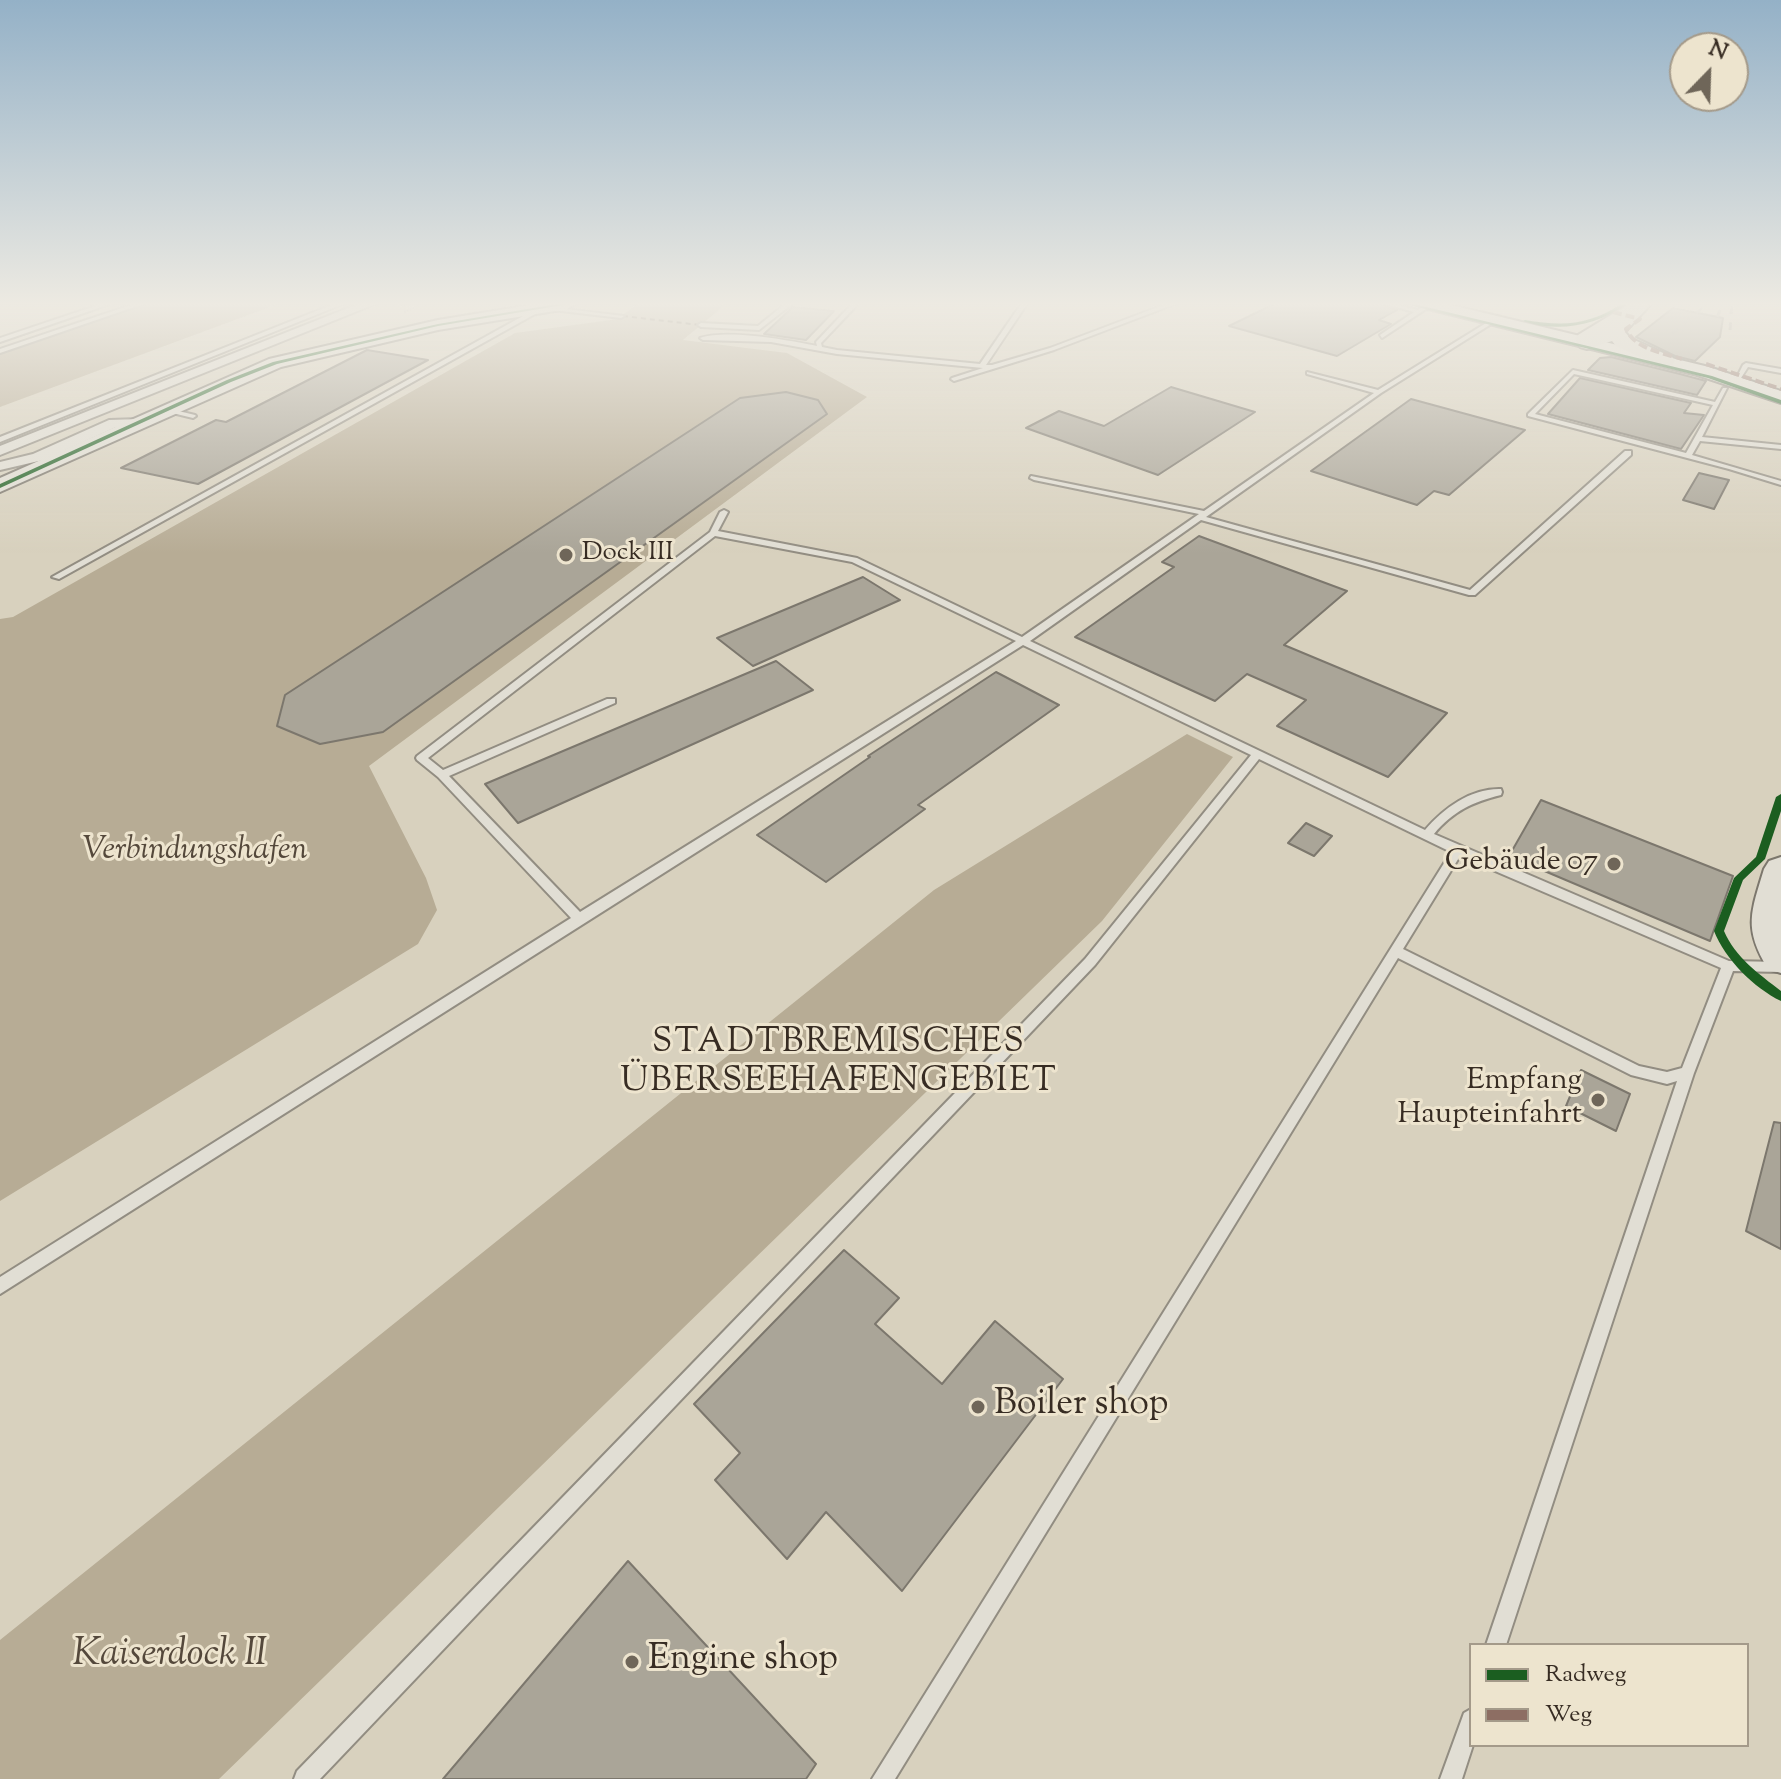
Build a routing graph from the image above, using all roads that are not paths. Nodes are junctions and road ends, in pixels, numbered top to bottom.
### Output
1 (132, 387) edge
2 (161, 387) edge
3 (217, 387) edge
4 (400, 387) edge
5 (1361, 387) edge
6 (1387, 387) edge
7 (1558, 387) edge
8 (1640, 387) edge
9 (1729, 387) edge
10 (1743, 387) edge
11 (1379, 392) junction
12 (1781, 397) edge
13 (1715, 404) junction
14 (166, 410) junction
15 (193, 416) dead end
16 (139, 423) junction
17 (1700, 439) junction
18 (0, 440) edge
19 (1781, 447) edge
20 (0, 451) edge
21 (1628, 453) dead end
22 (1688, 456) junction
23 (0, 466) edge
24 (1034, 478) dead end
25 (1781, 483) edge
26 (0, 486) edge
27 (724, 512) dead end
28 (1201, 515) junction
29 (713, 533) junction
30 (56, 577) dead end
31 (1023, 641) junction
32 (611, 701) dead end
33 (1257, 754) junction
34 (442, 775) junction
35 (1497, 792) dead end
36 (1427, 835) junction
37 (1458, 850) junction
38 (1781, 869) edge
39 (579, 919) junction
40 (1396, 951) junction
41 (1781, 959) edge
42 (1728, 966) junction
43 (1781, 967) edge
44 (1687, 1073) junction
45 (0, 1286) edge
46 (1497, 1643) edge
47 (1469, 1726) edge
48 (305, 1779) edge
49 (883, 1779) edge
50 (1451, 1779) edge

1 - 18 lane
2 - 20 street
3 - 14 street
4 - 30 lane
5 - 11 lane
6 - 11 lane
7 - 22 lane
8 - 13 lane
9 - 13 lane
10 - 12 street
11 - 28 lane
13 - 17 lane
14 - 15 lane
14 - 16 street
16 - 23 street
16 - 26 street
17 - 19 lane
17 - 22 lane
21 - 28 lane
22 - 25 lane
24 - 28 lane
27 - 29 lane
28 - 31 lane
29 - 31 lane
29 - 34 lane
31 - 33 lane
31 - 39 lane
32 - 34 lane
33 - 36 lane
33 - 48 lane
34 - 39 lane
35 - 36 lane
36 - 37 lane
37 - 40 lane
37 - 42 lane
38 - 41 street
39 - 45 lane
40 - 44 lane
40 - 49 lane
42 - 43 lane
42 - 44 lane
44 - 46 lane
47 - 50 lane

